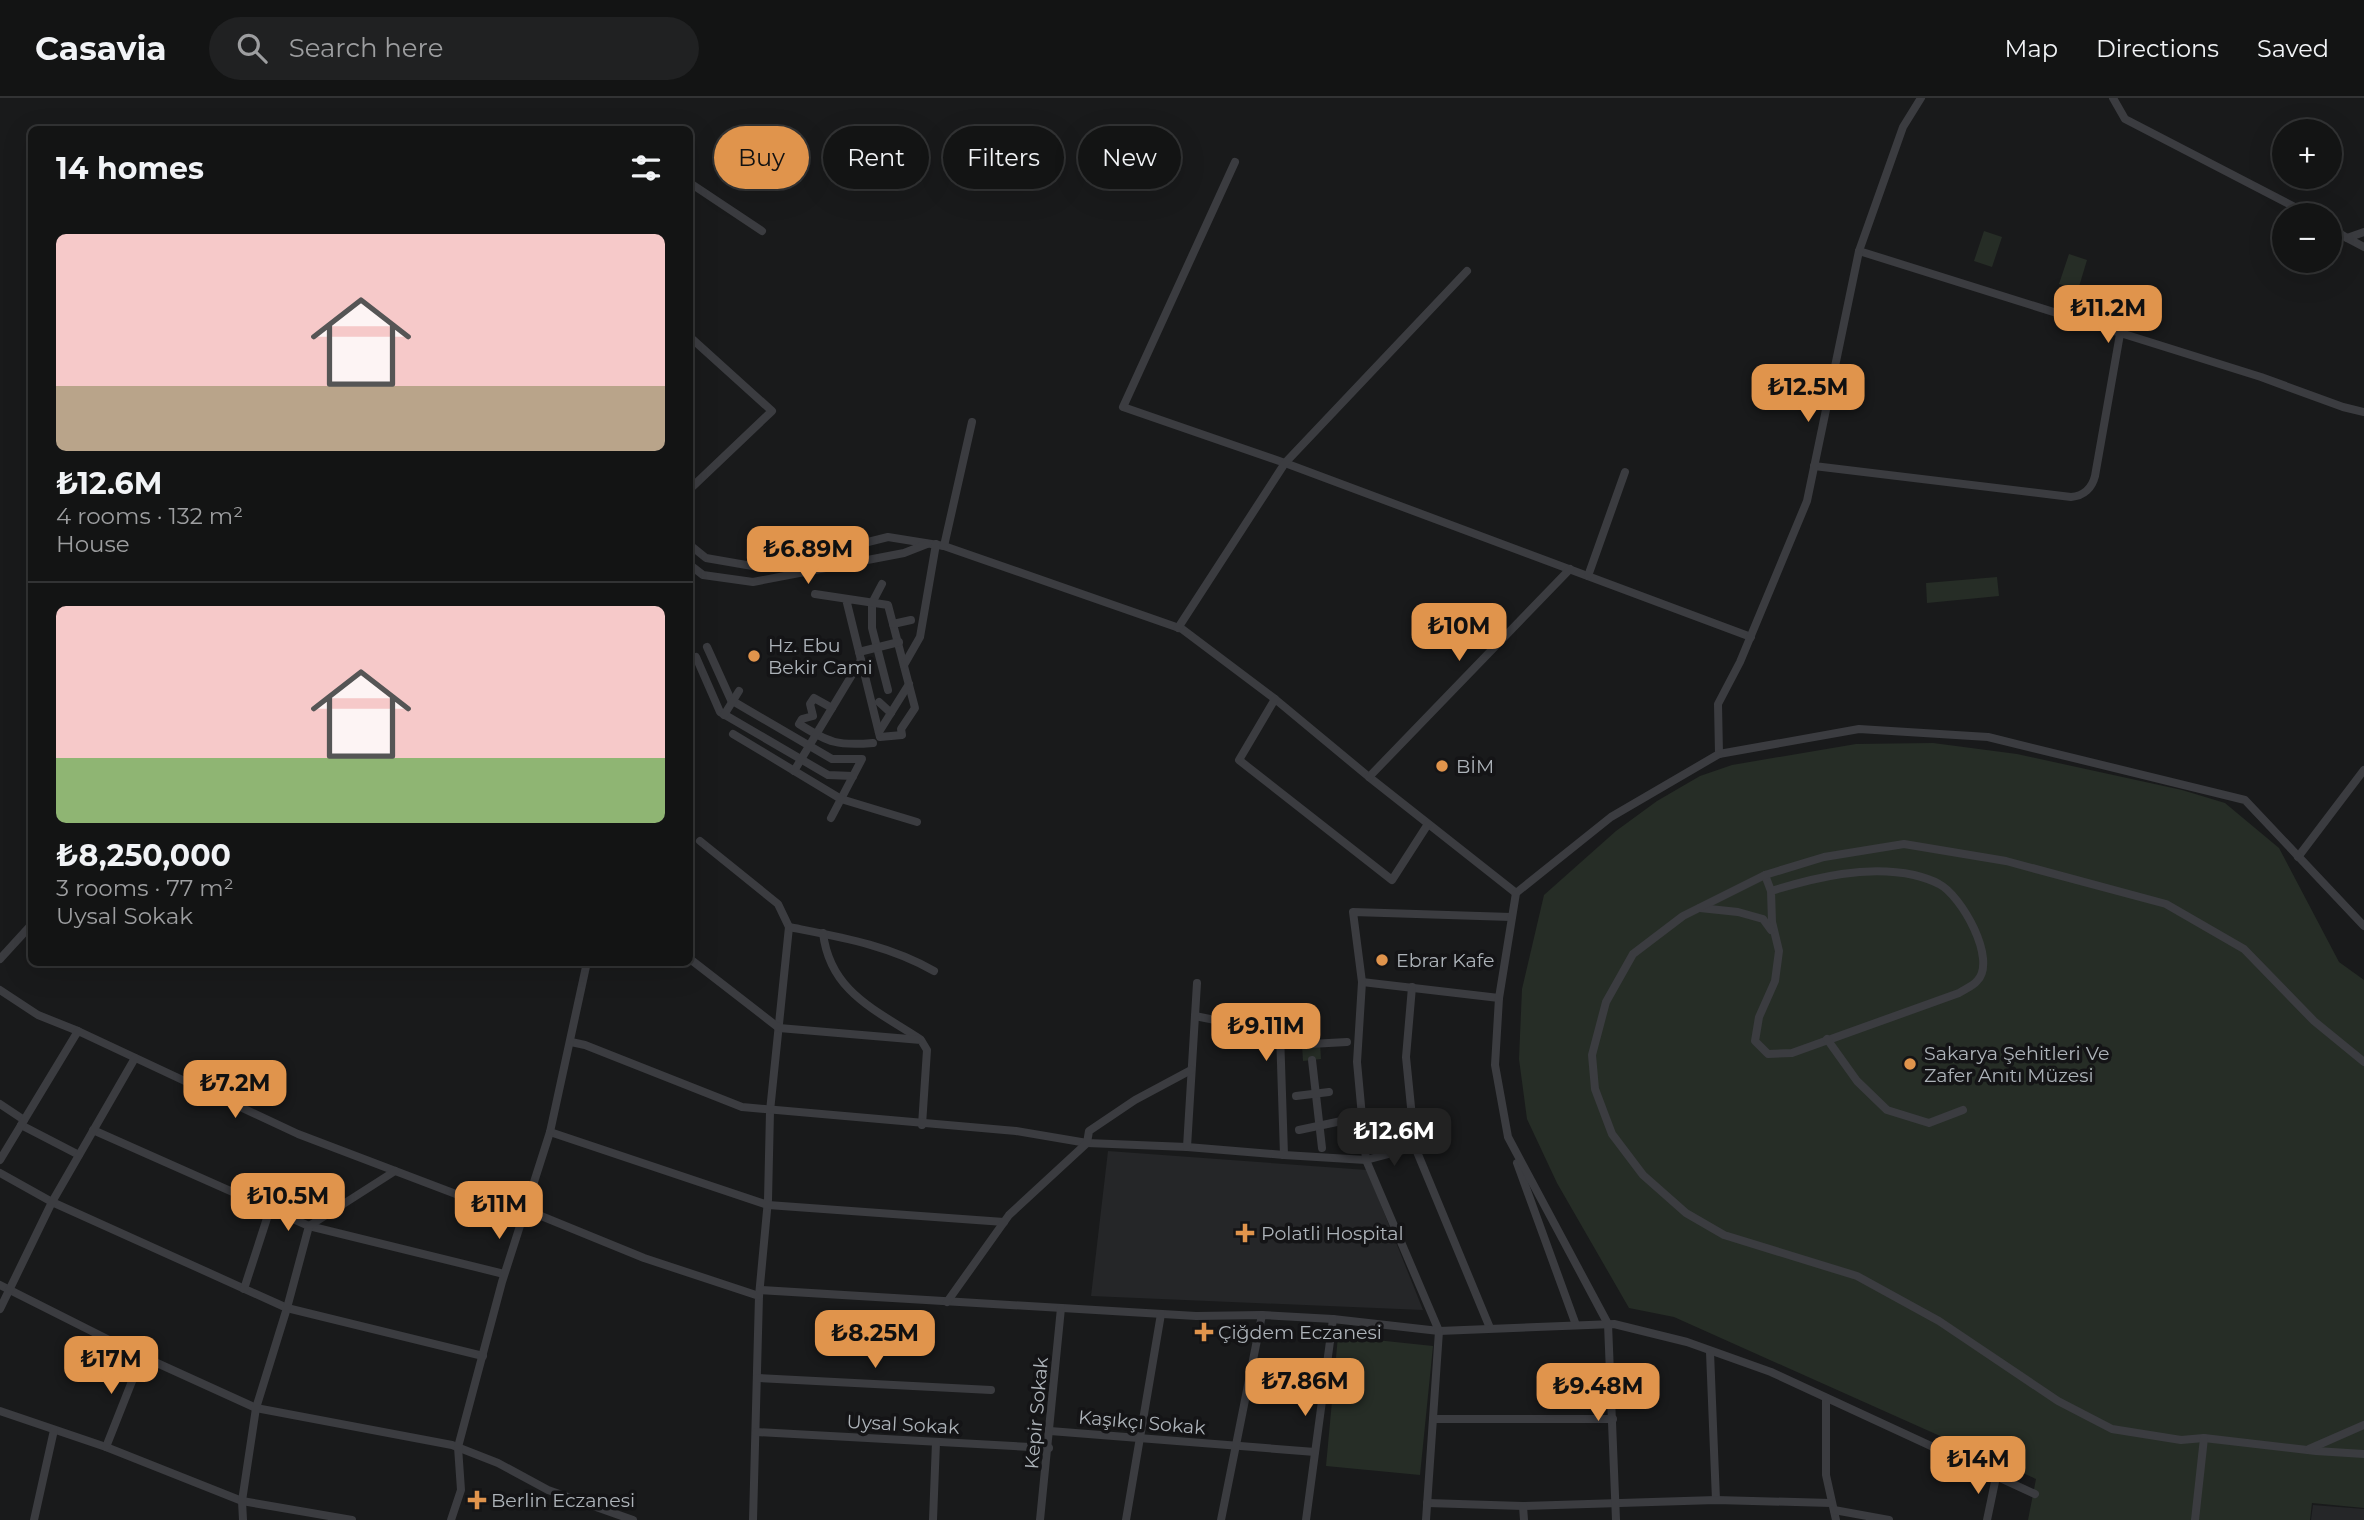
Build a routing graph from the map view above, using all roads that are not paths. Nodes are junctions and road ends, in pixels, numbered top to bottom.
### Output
1 (1921, 98) edge
2 (2113, 98) edge
3 (1235, 162) dead end
4 (693, 185) edge
5 (2287, 203) edge
6 (762, 231) dead end
7 (2364, 232) edge
8 (2342, 235) edge
9 (2347, 238) junction
10 (2364, 247) edge
11 (1859, 251) junction
12 (1467, 271) dead end
13 (2120, 334) junction
14 (693, 340) edge
15 (2364, 412) edge
16 (972, 422) dead end
17 (1285, 463) junction
18 (1814, 466) junction
19 (1625, 472) dead end
20 (693, 486) edge
21 (936, 544) junction
22 (693, 547) edge
23 (693, 567) edge
24 (1570, 569) junction
25 (1588, 576) junction
26 (882, 584) dead end
27 (814, 594) dead end
28 (846, 599) junction
29 (872, 603) junction
30 (911, 620) dead end
31 (893, 624) junction
32 (1178, 628) junction
33 (1751, 637) junction
34 (898, 642) junction
35 (707, 647) dead end
36 (877, 647) junction
37 (696, 657) dead end
38 (861, 660) junction
39 (881, 663) junction
40 (904, 665) junction
41 (909, 684) junction
42 (887, 689) junction
43 (739, 691) dead end
44 (903, 693) junction
45 (1275, 699) junction
46 (732, 701) junction
47 (879, 702) dead end
48 (897, 702) junction
49 (832, 708) junction
50 (891, 713) junction
51 (724, 715) junction
52 (813, 716) junction
53 (823, 722) junction
54 (879, 732) junction
55 (733, 734) dead end
56 (816, 734) junction
57 (873, 743) dead end
58 (809, 746) junction
59 (1719, 754) junction
60 (801, 759) junction
61 (794, 771) junction
62 (2363, 775) edge
63 (853, 776) junction
64 (1369, 777) junction
65 (841, 799) junction
66 (831, 818) dead end
67 (917, 822) dead end
68 (1428, 824) junction
69 (700, 841) dead end
70 (2298, 857) junction
71 (1765, 875) junction
72 (1771, 891) junction
73 (1516, 893) junction
74 (1697, 908) junction
75 (1511, 917) junction
76 (2364, 926) edge
77 (789, 927) junction
78 (28, 928) edge
79 (823, 933) junction
80 (1775, 936) junction
81 (0, 959) edge
82 (693, 961) edge
83 (586, 966) edge
84 (934, 971) dead end
85 (1362, 982) junction
86 (1198, 983) dead end
87 (1412, 987) junction
88 (0, 990) edge
89 (1500, 998) junction
90 (1195, 1016) junction
91 (779, 1028) junction
92 (78, 1031) junction
93 (921, 1040) junction
94 (1827, 1040) junction
95 (571, 1042) junction
96 (1347, 1042) dead end
97 (1292, 1045) dead end
98 (135, 1058) junction
99 (1312, 1060) dead end
100 (2364, 1062) edge
101 (1191, 1070) junction
102 (1329, 1092) dead end
103 (1316, 1094) junction
104 (1296, 1096) dead end
105 (0, 1104) edge
106 (1962, 1110) dead end
107 (770, 1111) junction
108 (1351, 1119) dead end
109 (22, 1123) junction
110 (922, 1125) junction
111 (1320, 1126) junction
112 (93, 1130) junction
113 (1299, 1130) dead end
114 (550, 1132) junction
115 (1508, 1137) junction
116 (1087, 1143) junction
117 (1187, 1147) junction
118 (1415, 1147) junction
119 (1322, 1148) dead end
120 (79, 1155) junction
121 (1284, 1155) junction
122 (0, 1160) edge
123 (1366, 1160) junction
124 (395, 1171) junction
125 (0, 1173) edge
126 (52, 1202) junction
127 (768, 1205) junction
128 (270, 1209) junction
129 (524, 1209) junction
130 (1004, 1222) junction
131 (309, 1226) junction
132 (504, 1274) junction
133 (4, 1287) edge
134 (244, 1289) junction
135 (759, 1293) junction
136 (947, 1302) junction
137 (287, 1308) junction
138 (1061, 1308) junction
139 (0, 1309) edge
140 (1161, 1314) junction
141 (1262, 1315) junction
142 (1333, 1319) junction
143 (1608, 1324) junction
144 (1576, 1325) junction
145 (1490, 1328) junction
146 (1439, 1331) junction
147 (1710, 1352) junction
148 (142, 1356) junction
149 (482, 1356) junction
150 (757, 1378) junction
151 (991, 1390) dead end
152 (1826, 1398) junction
153 (256, 1408) junction
154 (0, 1411) edge
155 (1433, 1419) junction
156 (1613, 1419) junction
157 (2364, 1425) edge
158 (54, 1430) junction
159 (1051, 1431) junction
160 (756, 1432) junction
161 (1140, 1438) junction
162 (2204, 1438) junction
163 (936, 1442) junction
164 (1236, 1446) junction
165 (106, 1447) junction
166 (458, 1447) junction
167 (1049, 1448) junction
168 (2306, 1450) junction
169 (1315, 1452) junction
170 (2364, 1454) edge
171 (1996, 1477) junction
172 (2035, 1494) dead end
173 (1716, 1500) junction
174 (242, 1501) junction
175 (1427, 1503) junction
176 (1616, 1504) junction
177 (1523, 1506) junction
178 (1832, 1507) junction
179 (348, 1519) edge
180 (34, 1520) edge
181 (243, 1520) edge
182 (451, 1520) edge
183 (633, 1520) edge
184 (753, 1520) edge
185 (933, 1520) edge
186 (1040, 1520) edge
187 (1126, 1520) edge
188 (1221, 1520) edge
189 (1306, 1520) edge
190 (1426, 1520) edge
191 (1524, 1520) edge
192 (1616, 1520) edge
193 (1836, 1520) edge
194 (1889, 1520) edge
195 (1987, 1520) edge
196 (2194, 1520) edge

1 - 11 street
2 - 5 street
3 - 17 street
4 - 6 street
7 - 9 street
8 - 9 street
9 - 10 street
11 - 13 street
11 - 18 street
12 - 17 street
13 - 15 street
13 - 18 street
14 - 20 street
16 - 21 street
17 - 24 street
17 - 32 street
18 - 33 street
19 - 25 street
21 - 22 street
21 - 23 street
21 - 32 street
21 - 40 street
24 - 25 street
24 - 64 street
25 - 33 street
26 - 29 street
27 - 28 street
28 - 29 street
28 - 38 street
29 - 31 street
29 - 36 street
30 - 31 street
31 - 34 street
32 - 45 street
33 - 59 street
34 - 36 street
34 - 40 street
35 - 46 street
36 - 38 street
36 - 39 street
37 - 51 street
38 - 39 street
38 - 49 street
38 - 54 street
39 - 42 street
40 - 41 street
41 - 44 street
41 - 54 street
42 - 44 street
42 - 48 street
43 - 46 street
44 - 48 street
45 - 64 street
45 - 68 street
46 - 51 street
46 - 58 street
47 - 50 street
48 - 50 street
49 - 52 street
49 - 53 street
50 - 54 street
51 - 60 street
52 - 53 street
52 - 56 street
53 - 56 street
55 - 61 street
56 - 57 street
56 - 58 street
58 - 60 street
58 - 63 street
59 - 70 street
59 - 73 street
60 - 61 street
60 - 63 street
61 - 65 street
62 - 70 street
63 - 65 street
64 - 68 street
65 - 66 street
65 - 67 street
68 - 73 street
69 - 77 street
70 - 76 street
71 - 72 street
71 - 74 street
71 - 100 street
72 - 80 street
72 - 94 street
73 - 75 street
74 - 80 street
74 - 162 street
75 - 85 street
75 - 89 street
77 - 79 street
77 - 91 street
78 - 81 street
79 - 84 street
79 - 93 street
80 - 94 street
82 - 91 street
83 - 95 street
85 - 87 street
85 - 123 street
86 - 90 street
87 - 89 street
87 - 118 street
88 - 92 street
89 - 115 street
90 - 101 street
90 - 121 street
91 - 93 street
91 - 107 street
92 - 98 street
92 - 109 street
93 - 110 street
94 - 106 street
95 - 107 street
95 - 114 street
96 - 97 street
98 - 112 street
98 - 124 street
99 - 103 street
101 - 116 street
101 - 117 street
102 - 103 street
103 - 104 street
103 - 111 street
105 - 109 street
107 - 110 street
107 - 127 street
108 - 111 street
109 - 120 street
109 - 122 street
110 - 116 street
111 - 113 street
111 - 119 street
112 - 120 street
112 - 128 street
114 - 127 street
114 - 129 street
115 - 143 street
115 - 144 street
116 - 117 street
116 - 130 street
117 - 121 street
118 - 123 street
118 - 145 street
120 - 126 street
121 - 123 street
123 - 146 street
124 - 129 street
124 - 131 street
125 - 126 street
126 - 133 street
126 - 134 street
127 - 130 street
127 - 135 street
128 - 131 street
128 - 134 street
129 - 132 street
129 - 135 street
130 - 136 street
131 - 132 street
131 - 137 street
132 - 149 street
133 - 139 street
133 - 148 street
134 - 137 street
135 - 136 street
135 - 150 street
136 - 138 street
137 - 149 street
137 - 153 street
138 - 140 street
138 - 159 street, Kepir Sokak
140 - 141 street
140 - 161 street
141 - 142 street
141 - 164 street
142 - 146 street
142 - 169 street
143 - 144 street
143 - 147 street
143 - 156 street
144 - 145 street
145 - 146 street
146 - 155 street
147 - 152 street
147 - 173 street
148 - 153 street
148 - 165 street
149 - 166 street
150 - 151 street
150 - 160 street
152 - 171 street
152 - 178 street
153 - 166 street
153 - 174 street
154 - 158 street
155 - 156 street
155 - 175 street
156 - 176 street
157 - 168 street
158 - 165 street
158 - 180 street
159 - 161 street, Kaşıkçı Sokak
159 - 167 street, Kepir Sokak
160 - 163 street, Uysal Sokak
160 - 184 street
161 - 164 street, Kaşıkçı Sokak
161 - 187 street
162 - 168 street
162 - 196 street
163 - 167 street, Uysal Sokak
163 - 185 street
164 - 169 street, Kaşıkçı Sokak
164 - 188 street
165 - 174 street
166 - 182 street
166 - 183 street
167 - 186 street, Kepir Sokak
168 - 170 street
169 - 189 street
171 - 172 street
171 - 195 street
173 - 176 street
173 - 178 street
174 - 179 street
174 - 181 street
175 - 177 street
175 - 190 street
176 - 177 street
176 - 192 street
177 - 191 street
178 - 193 street
178 - 194 street

